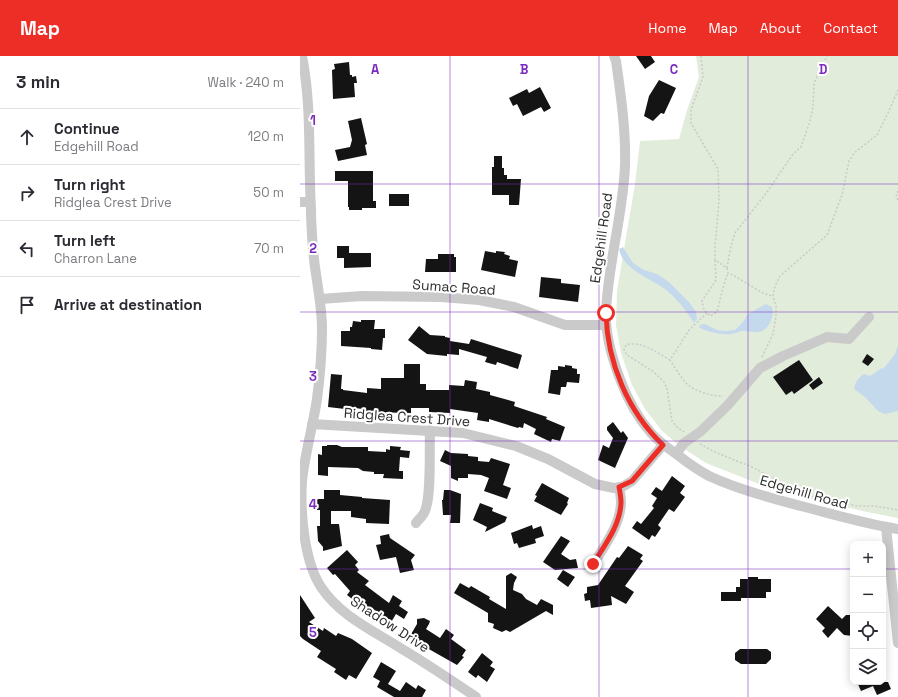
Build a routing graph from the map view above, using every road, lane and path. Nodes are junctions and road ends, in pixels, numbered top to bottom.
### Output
1 (302, 56) edge
2 (614, 56) edge
3 (701, 56) edge
4 (827, 56) edge
5 (898, 90) edge
6 (898, 191) edge
7 (898, 201) edge
8 (305, 202) edge
9 (715, 260) junction
10 (727, 268) junction
11 (728, 273) junction
12 (773, 296) junction
13 (320, 299) junction
14 (707, 313) junction
15 (869, 317) dead end
16 (606, 325) junction
17 (670, 360) junction
18 (762, 367) junction
19 (737, 395) junction
20 (312, 424) junction
21 (430, 430) junction
22 (691, 437) junction
23 (663, 445) junction
24 (676, 454) junction
25 (619, 487) junction
26 (898, 510) edge
27 (416, 523) dead end
28 (886, 527) junction
29 (898, 529) edge
30 (593, 564) dead end
31 (898, 643) edge
32 (476, 697) edge

1 - 8 street, Shadow Drive
2 - 16 street, Edgehill Road
3 - 9 path
4 - 10 path
5 - 12 path
6 - 7 path
8 - 13 street, Shadow Drive
9 - 10 path
9 - 14 path
10 - 11 path
11 - 12 path
11 - 14 path
12 - 18 path
13 - 16 street, Sumac Road
13 - 20 street, Shadow Drive
14 - 17 path
15 - 18 street
16 - 23 street, Edgehill Road
17 - 19 path
17 - 22 path
18 - 19 street
19 - 22 street
20 - 21 street, Ridglea Crest Drive
20 - 32 street, Shadow Drive
21 - 25 street, Ridglea Crest Drive
21 - 27 street
22 - 24 street
22 - 26 path
23 - 24 street, Edgehill Road
23 - 25 street
24 - 28 street, Edgehill Road
25 - 30 street
28 - 29 street, Edgehill Road
28 - 31 street

